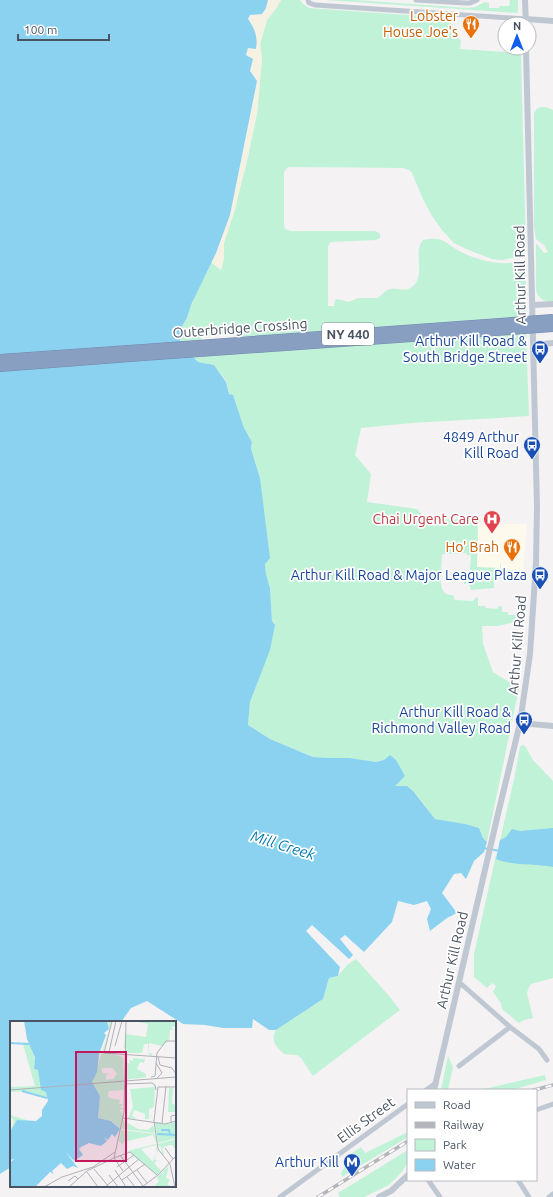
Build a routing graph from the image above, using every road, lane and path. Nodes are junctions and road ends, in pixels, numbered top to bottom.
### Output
1 (308, 0) edge
2 (416, 0) edge
3 (477, 0) edge
4 (525, 0) edge
5 (526, 16) edge
6 (497, 20) edge
7 (553, 21) edge
8 (537, 22) edge
9 (526, 56) edge
10 (553, 304) edge
11 (533, 305) junction
12 (553, 319) edge
13 (553, 327) edge
14 (553, 343) edge
15 (534, 345) junction
16 (0, 359) edge
17 (0, 367) edge
18 (520, 723) junction
19 (553, 726) edge
20 (459, 982) junction
21 (510, 1027) junction
22 (547, 1060) dead end
23 (459, 1066) dead end
24 (436, 1083) junction
25 (427, 1089) edge
26 (434, 1089) edge
27 (407, 1105) edge
28 (552, 1106) edge
29 (537, 1110) edge
30 (407, 1176) edge
31 (429, 1181) edge
32 (519, 1181) edge
33 (553, 1194) edge
34 (280, 1197) edge
35 (379, 1197) edge
36 (440, 1197) edge
37 (530, 1197) edge
38 (548, 1197) edge

1 - 6 street
2 - 3 street
4 - 5 street
7 - 8 street
9 - 11 street, Arthur Kill Road
10 - 11 street
11 - 15 street, Arthur Kill Road
12 - 16 highway, Outerbridge Crossing / NY 440, bridge
13 - 17 highway, Outerbridge Crossing / NY 440, bridge
14 - 15 street
15 - 18 street, Arthur Kill Road
18 - 19 street
18 - 20 street, Arthur Kill Road
20 - 21 street
20 - 24 street, Arthur Kill Road
21 - 22 street
21 - 23 street
24 - 25 street
24 - 26 street, Arthur Kill Road
27 - 34 street, Ellis Street
28 - 29 street
30 - 35 street
31 - 36 street
32 - 37 street
33 - 38 street

